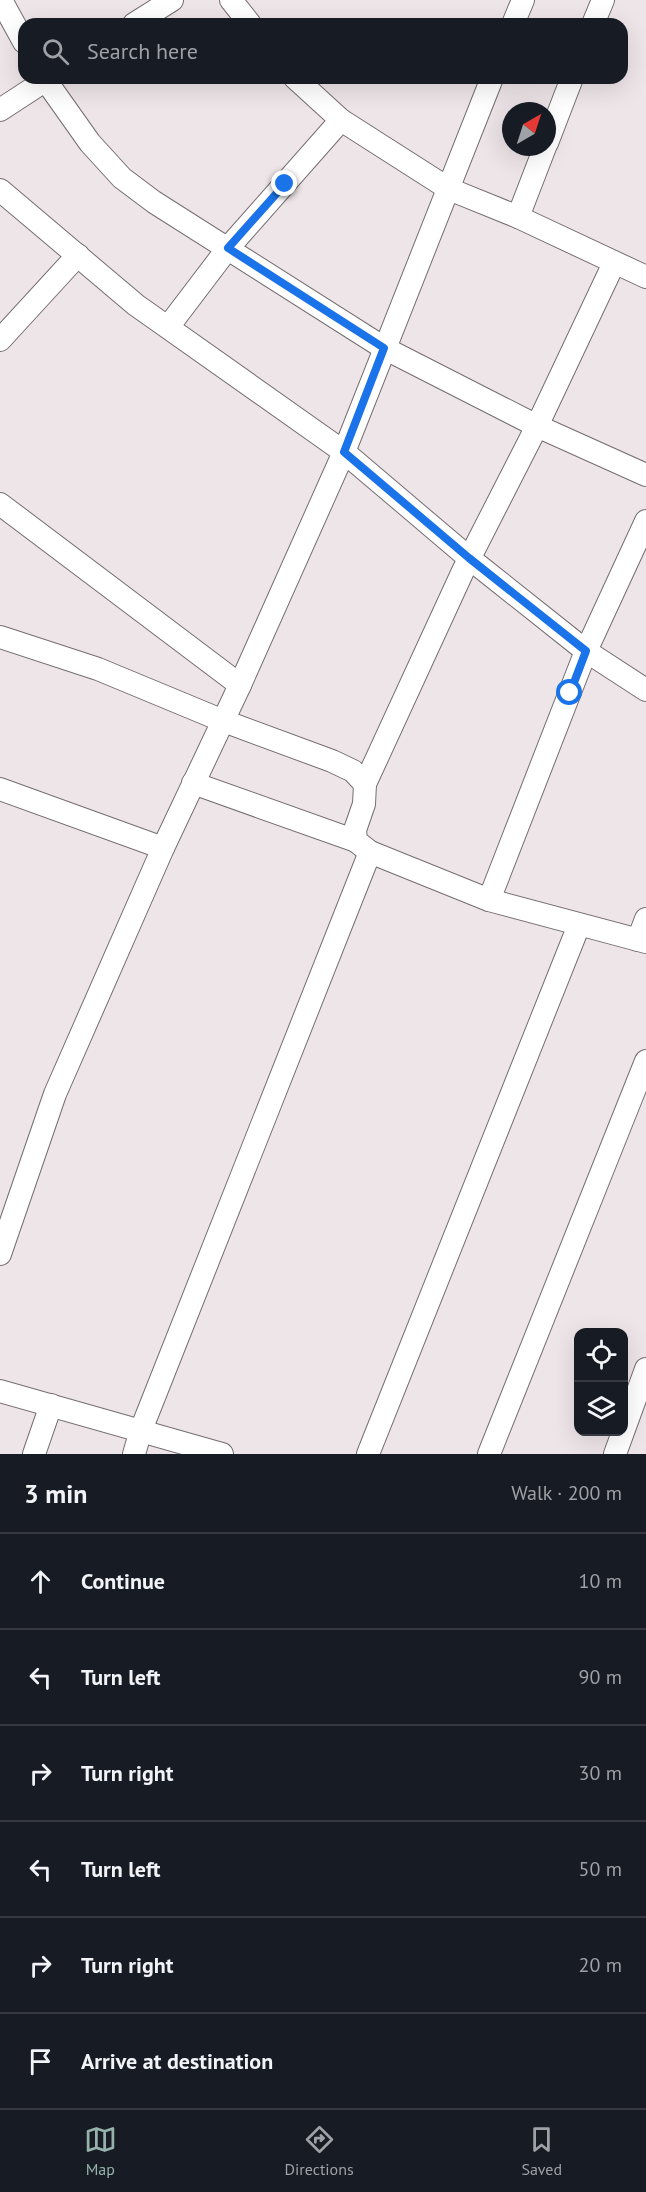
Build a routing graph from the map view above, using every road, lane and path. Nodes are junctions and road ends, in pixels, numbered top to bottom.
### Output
1 (1, 0) edge
2 (172, 0) edge
3 (231, 0) edge
4 (522, 0) edge
5 (603, 0) edge
6 (144, 18) edge
7 (244, 18) edge
8 (515, 18) edge
9 (596, 18) edge
10 (18, 31) edge
11 (39, 84) edge
12 (49, 84) edge
13 (302, 84) edge
14 (490, 84) edge
15 (570, 84) edge
16 (0, 111) edge
17 (556, 119) edge
18 (341, 120) junction
19 (542, 156) edge
20 (449, 189) junction
21 (0, 190) edge
22 (518, 217) junction
23 (228, 248) junction
24 (78, 255) junction
25 (614, 263) junction
26 (646, 278) edge
27 (168, 327) junction
28 (0, 340) edge
29 (384, 348) junction
30 (537, 426) junction
31 (344, 452) junction
32 (646, 475) edge
33 (0, 504) edge
34 (646, 521) edge
35 (469, 558) junction
36 (0, 637) edge
37 (586, 651) junction
38 (240, 685) junction
39 (646, 690) edge
40 (222, 720) junction
41 (193, 783) junction
42 (365, 784) junction
43 (0, 789) edge
44 (363, 847) junction
45 (163, 848) junction
46 (489, 900) junction
47 (579, 925) junction
48 (643, 934) edge
49 (646, 1061) edge
50 (0, 1254) edge
51 (646, 1369) edge
52 (0, 1391) edge
53 (51, 1405) junction
54 (141, 1430) junction
55 (33, 1454) edge
56 (134, 1454) edge
57 (222, 1454) edge
58 (368, 1454) edge
59 (489, 1454) edge
60 (615, 1454) edge

1 - 10 street
2 - 6 street
3 - 7 street
4 - 8 street
5 - 9 street
11 - 16 street
12 - 23 street
13 - 18 street
14 - 20 street
15 - 17 street
18 - 20 street
18 - 23 street
19 - 22 street
20 - 22 street
20 - 29 street
21 - 24 street
22 - 25 street
23 - 27 street
23 - 29 street
24 - 27 street
24 - 28 street
25 - 26 street
25 - 30 street
27 - 31 street
29 - 30 street
29 - 31 street
30 - 32 street
30 - 35 street
31 - 35 street
31 - 38 street
33 - 38 street
34 - 37 street
35 - 37 street
35 - 42 street
36 - 40 street
37 - 39 street
37 - 46 street
38 - 40 street
40 - 41 street
40 - 42 street
41 - 44 street
41 - 45 street
42 - 44 street
43 - 45 street
44 - 46 street
44 - 54 street
45 - 50 street
46 - 47 street
47 - 48 street
47 - 58 street
49 - 59 street
51 - 60 street
52 - 53 street
53 - 54 street
53 - 55 street
54 - 56 street
54 - 57 street

